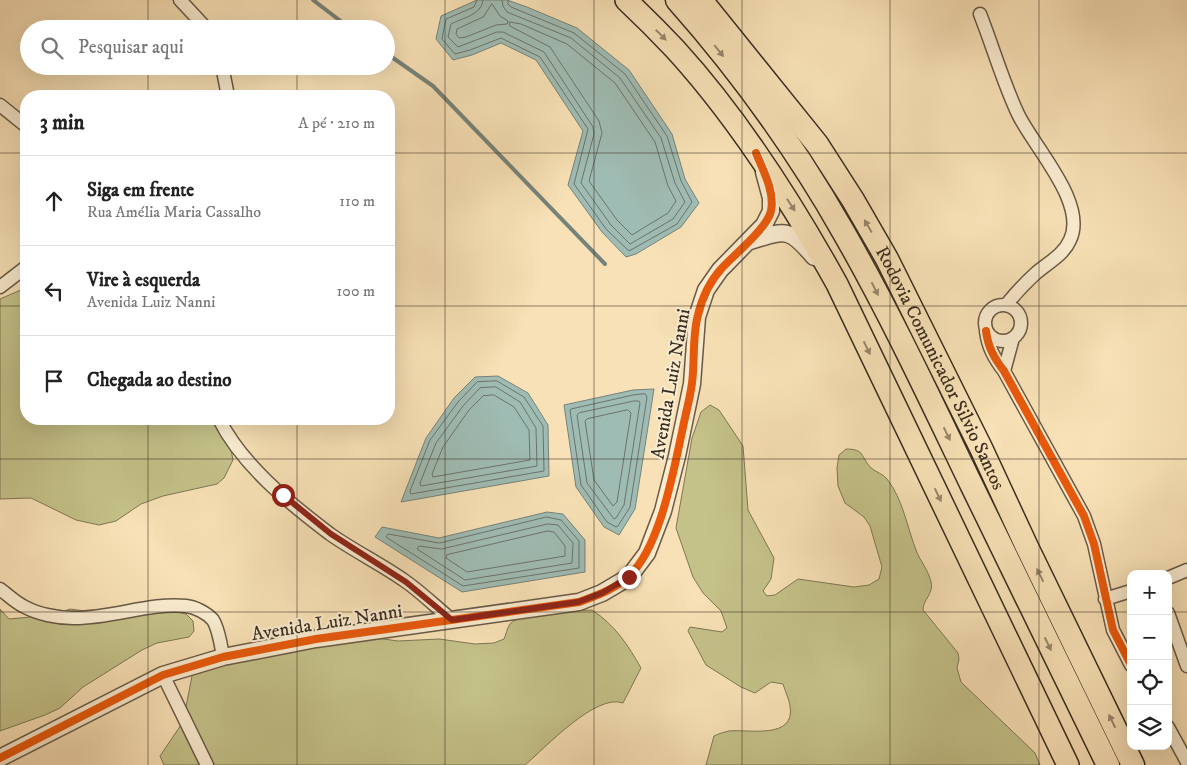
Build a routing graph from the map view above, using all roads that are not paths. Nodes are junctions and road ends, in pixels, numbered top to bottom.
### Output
1 (180, 0) edge
2 (626, 0) edge
3 (676, 0) edge
4 (701, 0) edge
5 (719, 0) edge
6 (980, 14) dead end
7 (199, 20) edge
8 (224, 75) edge
9 (227, 90) edge
10 (0, 104) edge
11 (20, 121) edge
12 (817, 144) junction
13 (756, 152) junction
14 (748, 242) junction
15 (20, 272) edge
16 (837, 284) junction
17 (0, 287) edge
18 (1006, 305) junction
19 (986, 331) junction
20 (1013, 338) junction
21 (1004, 371) junction
22 (222, 425) edge
23 (1187, 570) edge
24 (1172, 576) edge
25 (0, 589) edge
26 (1127, 593) edge
27 (1105, 599) junction
28 (1169, 615) edge
29 (452, 620) junction
30 (223, 657) junction
31 (1128, 660) edge
32 (1187, 666) edge
33 (163, 675) junction
34 (1172, 734) edge
35 (0, 758) edge
36 (1187, 762) edge
37 (208, 765) edge
38 (1068, 765) edge
39 (1108, 765) edge
40 (1133, 765) edge

1 - 7 street
2 -> 13 highway
3 -> 39 highway, Rodovia Comunicador Silvio Santos
4 - 12 highway, Rodovia Comunicador Silvio Santos
5 - 12 highway
6 - 18 street
8 - 9 street
10 - 11 street
40 -> 12 highway, Rodovia Comunicador Silvio Santos
13 - 14 street, Avenida Luiz Nanni
13 -> 16 highway
14 - 16 street
14 - 29 street, Avenida Luiz Nanni
15 - 17 street
16 -> 38 highway
18 - 19 street
18 - 20 street
19 - 20 street
19 - 21 street
20 - 21 street
21 - 27 street
22 - 29 street
23 - 24 street
25 - 30 street
26 - 27 street
27 - 31 street
28 - 32 street
29 - 30 street, Avenida Luiz Nanni
30 - 33 street, Avenida Luiz Nanni
33 - 35 street, Avenida Luiz Nanni
33 - 37 street
34 - 36 street

